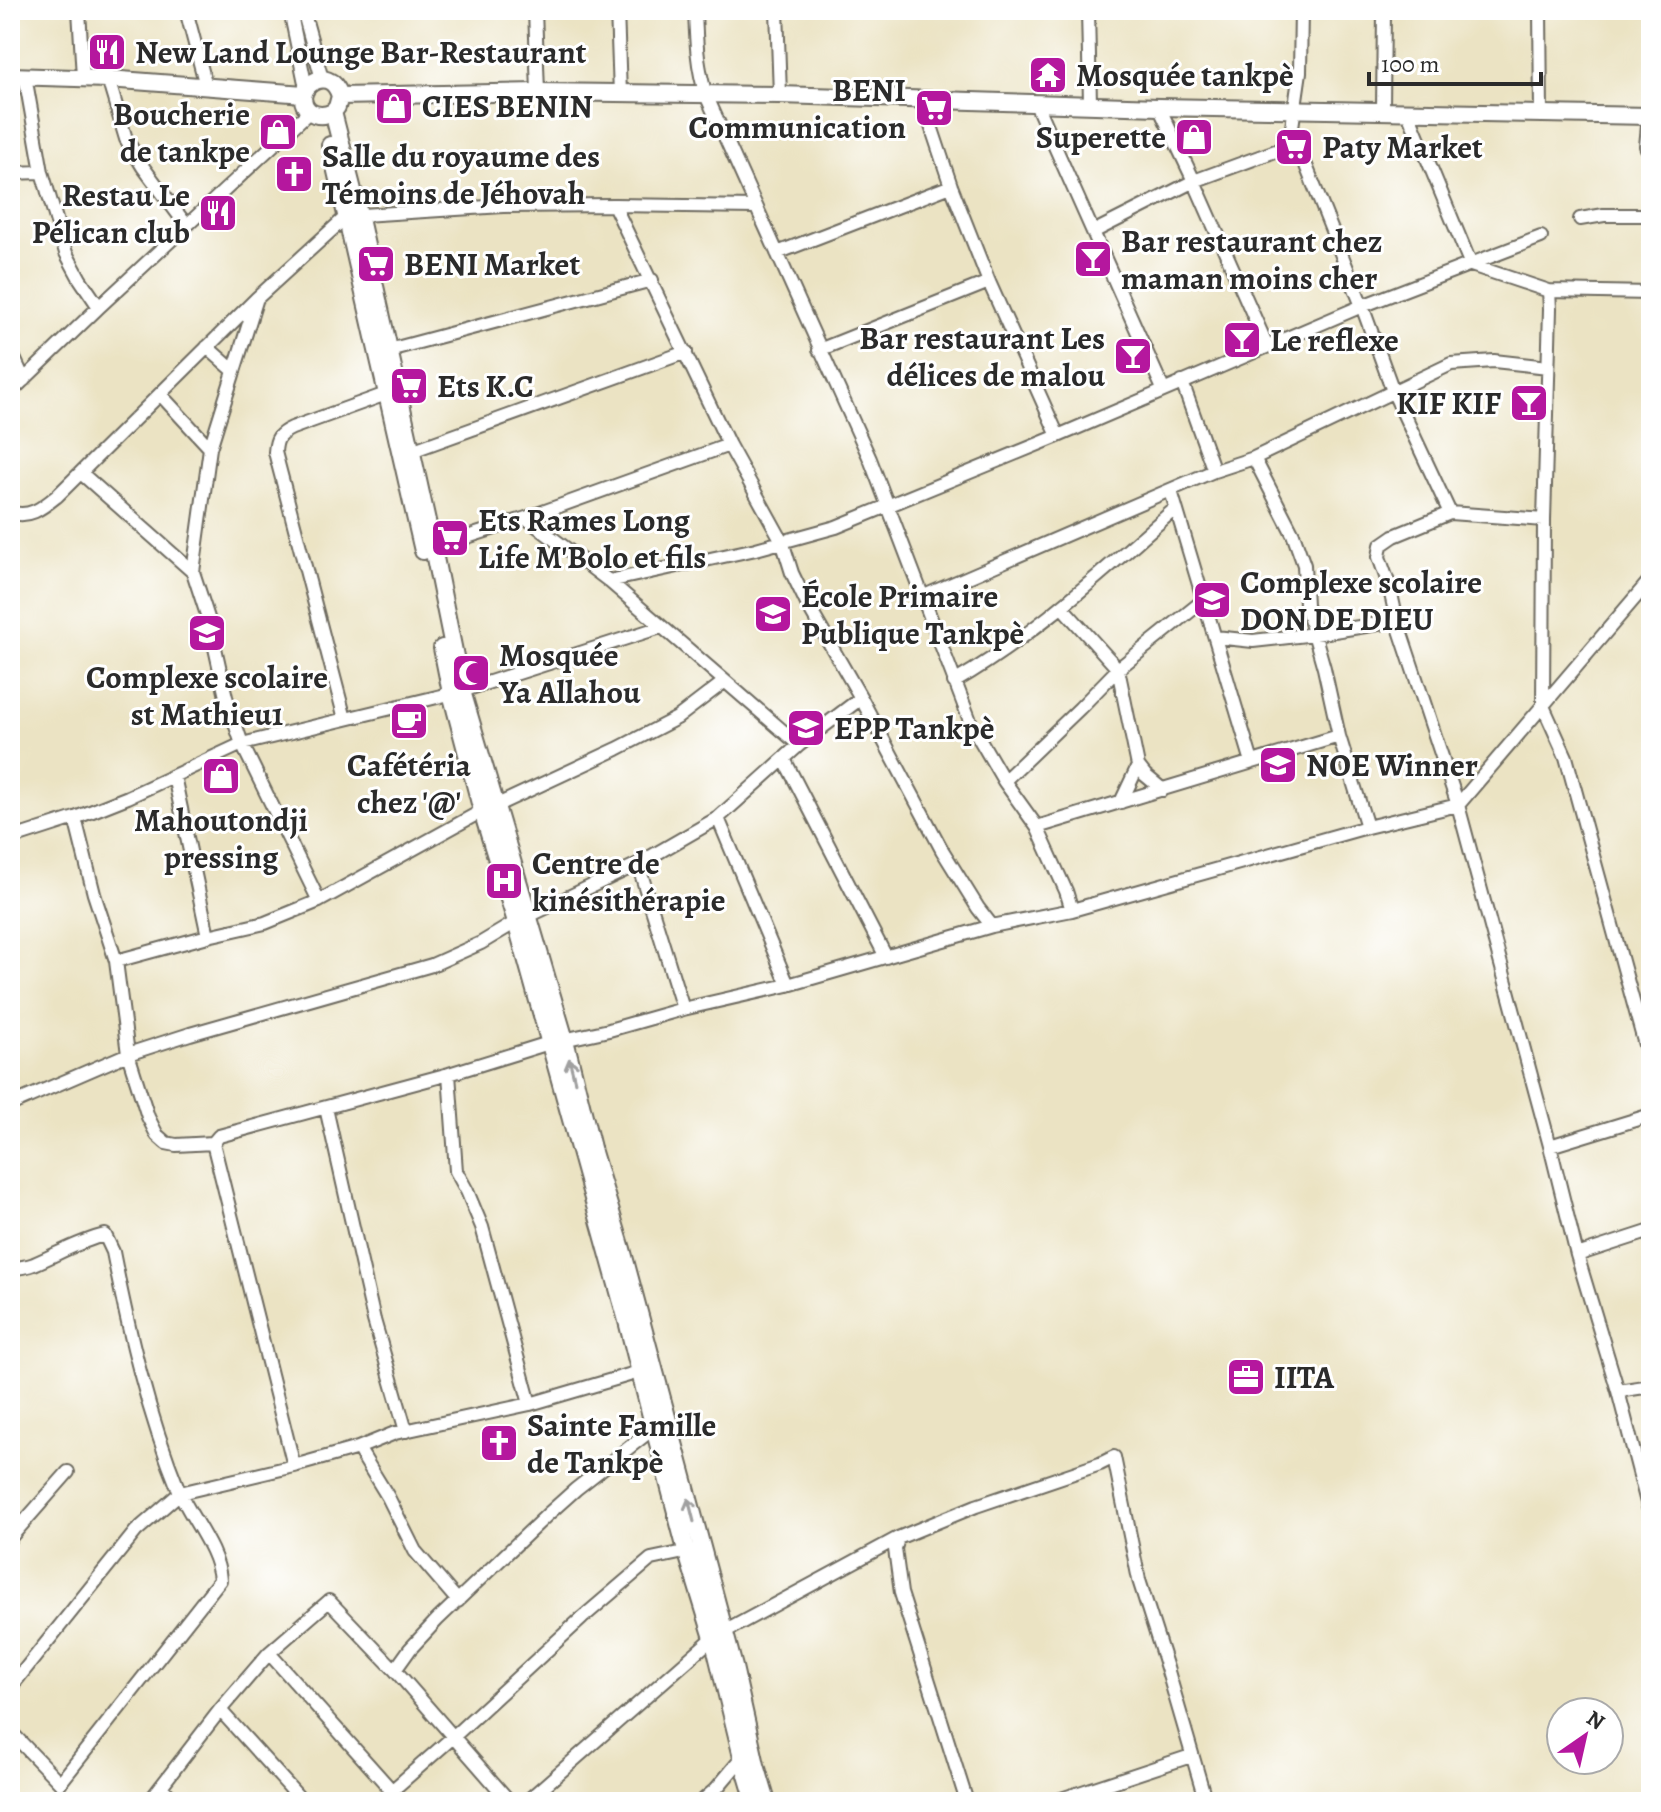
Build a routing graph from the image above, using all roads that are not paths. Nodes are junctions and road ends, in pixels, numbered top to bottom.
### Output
1 (79, 10) edge
2 (186, 10) edge
3 (290, 10) edge
4 (303, 10) edge
5 (535, 10) edge
6 (617, 10) edge
7 (695, 10) edge
8 (777, 10) edge
9 (1088, 10) edge
10 (1301, 10) edge
11 (1384, 10) edge
12 (1540, 10) edge
13 (17, 76) edge
14 (83, 77) junction
15 (108, 79) junction
16 (322, 79) junction
17 (206, 86) junction
18 (305, 91) junction
19 (538, 92) junction
20 (620, 94) junction
21 (706, 95) junction
22 (780, 95) junction
23 (340, 96) junction
24 (922, 99) junction
25 (1090, 103) junction
26 (1036, 104) junction
27 (1159, 107) junction
28 (1296, 109) junction
29 (1383, 109) junction
30 (1407, 110) junction
31 (322, 113) junction
32 (1541, 113) junction
33 (1650, 116) edge
34 (1297, 143) junction
35 (1651, 158) edge
36 (42, 172) junction
37 (10, 173) edge
38 (1194, 181) junction
39 (951, 186) junction
40 (614, 205) junction
41 (756, 207) junction
42 (353, 215) junction
43 (1651, 215) edge
44 (1580, 219) dead end
45 (187, 226) junction
46 (1093, 232) junction
47 (1541, 237) dead end
48 (777, 253) junction
49 (1471, 265) junction
50 (652, 280) junction
51 (989, 282) junction
52 (1549, 291) junction
53 (1651, 293) edge
54 (256, 299) junction
55 (1362, 306) junction
56 (99, 307) junction
57 (1267, 346) junction
58 (207, 347) junction
59 (10, 349) edge
60 (389, 350) junction
61 (819, 350) junction
62 (686, 352) junction
63 (1548, 367) junction
64 (233, 370) junction
65 (24, 380) junction
66 (1182, 382) junction
67 (1163, 389) junction
68 (1393, 391) junction
69 (10, 393) edge
70 (160, 394) junction
71 (386, 394) junction
72 (1058, 436) junction
73 (729, 445) junction
74 (210, 448) junction
75 (406, 453) junction
76 (1254, 458) junction
77 (1214, 471) junction
78 (81, 473) junction
79 (1171, 491) junction
80 (888, 505) junction
81 (1176, 508) junction
82 (10, 512) edge
83 (1450, 513) junction
84 (526, 518) junction
85 (1544, 520) junction
86 (782, 541) junction
87 (433, 548) junction
88 (193, 572) junction
89 (609, 581) junction
90 (1650, 582) edge
91 (924, 596) junction
92 (1204, 600) junction
93 (1062, 607) junction
94 (1397, 621) junction
95 (1651, 623) edge
96 (661, 627) junction
97 (1315, 634) junction
98 (1215, 637) junction
99 (1118, 669) junction
100 (724, 682) junction
101 (954, 682) junction
102 (456, 692) junction
103 (861, 698) junction
104 (1543, 706) junction
105 (345, 719) junction
106 (1339, 736) junction
107 (242, 744) junction
108 (799, 745) junction
109 (784, 759) junction
110 (1252, 762) junction
111 (1138, 766) junction
112 (174, 776) junction
113 (1004, 781) junction
114 (1163, 790) junction
115 (1121, 802) junction
116 (1458, 805) junction
117 (489, 808) junction
118 (75, 818) junction
119 (718, 818) junction
120 (1037, 827) junction
121 (1367, 827) junction
122 (10, 839) edge
123 (638, 864) junction
124 (319, 901) junction
125 (1072, 910) junction
126 (522, 919) junction
127 (992, 926) junction
128 (208, 936) junction
129 (886, 957) junction
130 (116, 961) junction
131 (788, 985) junction
132 (683, 1009) junction
133 (557, 1042) junction
134 (128, 1054) junction
135 (1651, 1067) edge
136 (449, 1074) junction
137 (10, 1105) edge
138 (326, 1108) junction
139 (1651, 1115) edge
140 (213, 1143) junction
141 (1550, 1146) junction
142 (1651, 1231) edge
143 (1577, 1255) junction
144 (12, 1265) edge
145 (647, 1374) junction
146 (1651, 1386) edge
147 (1618, 1391) junction
148 (530, 1404) junction
149 (661, 1425) junction
150 (406, 1431) junction
151 (358, 1448) junction
152 (294, 1466) junction
153 (68, 1472) dead end
154 (180, 1493) junction
155 (1651, 1518) edge
156 (10, 1538) edge
157 (898, 1538) junction
158 (694, 1550) junction
159 (458, 1601) junction
160 (718, 1635) junction
161 (269, 1653) junction
162 (395, 1670) junction
163 (10, 1688) edge
164 (220, 1710) junction
165 (10, 1731) edge
166 (453, 1737) junction
167 (748, 1756) junction
168 (1191, 1756) junction
169 (161, 1787) junction
170 (393, 1791) junction
171 (149, 1802) edge
172 (176, 1802) edge
173 (303, 1802) edge
174 (379, 1802) edge
175 (402, 1802) edge
176 (510, 1802) edge
177 (526, 1802) edge
178 (701, 1802) edge
179 (755, 1802) edge
180 (767, 1802) edge
181 (967, 1802) edge
182 (1052, 1802) edge
183 (1206, 1802) edge

1 - 14 street
2 - 17 street
3 - 18 street
4 - 16 street
5 - 19 street
6 - 20 street
7 - 21 street
8 - 22 street
9 - 25 street
10 - 28 street
11 - 29 street
12 - 32 street
13 - 14 main road
13 - 36 street
14 - 15 main road
15 - 17 main road
15 - 45 street
16 - 18 main road
16 - 23 main road
17 - 18 main road
18 - 31 main road
19 - 20 main road
19 - 23 main road
20 - 21 main road
21 - 22 main road
21 - 41 street
22 - 24 main road
23 - 31 main road
24 - 26 main road
24 - 39 street
25 - 26 main road
25 - 27 main road
26 - 46 street
27 - 28 main road
27 - 38 street
28 - 29 main road
28 - 34 street
29 - 30 main road
30 - 32 main road
30 - 49 street
31 - 42 main road
31 - 45 street
32 - 33 main road
33 - 35 street
34 - 38 street
34 - 55 street
36 - 37 street
36 - 56 street
38 - 46 street
38 - 57 street
39 - 48 street
39 - 51 street
40 - 41 street
40 - 42 street
40 - 50 street
41 - 48 street
42 - 54 street
42 - 60 main road
42 - 71 main road
43 - 44 street
45 - 56 street
46 - 67 street
47 - 49 street
48 - 61 street
49 - 52 street
49 - 55 street
50 - 60 street
50 - 62 street
51 - 61 street
51 - 72 street
52 - 53 street
52 - 63 street
54 - 58 street
54 - 64 street
55 - 57 street
55 - 68 street
56 - 65 street
57 - 66 street
58 - 64 street
58 - 70 street
59 - 65 street
60 - 75 main road
61 - 80 street
62 - 73 street
62 - 75 street
63 - 68 street
63 - 85 street
64 - 74 street
65 - 69 street
66 - 67 street
66 - 77 street
67 - 72 street
68 - 76 street
68 - 83 street
70 - 74 street
70 - 78 street
71 - 75 main road
71 - 105 street
72 - 80 street
73 - 84 street
73 - 86 street
74 - 88 street
75 - 87 main road
75 - 102 main road
76 - 77 street
76 - 97 street
77 - 79 street
78 - 82 street
78 - 88 street
79 - 81 street
79 - 91 street
80 - 86 street
80 - 91 street
81 - 92 street
81 - 93 street
83 - 85 street
83 - 94 street
84 - 87 street
84 - 89 street
85 - 104 street
86 - 89 street
86 - 103 street
87 - 102 main road
88 - 107 street
89 - 96 street
90 - 95 street
90 - 104 street
91 - 101 street
92 - 98 street
92 - 99 street
93 - 99 street
93 - 101 street
94 - 97 street
94 - 116 street
96 - 100 street
96 - 102 street
97 - 98 street
97 - 106 street
98 - 110 street
99 - 111 street
99 - 113 street
100 - 108 street
100 - 117 street
101 - 113 street
102 - 105 street
102 - 117 main road
103 - 108 street
103 - 127 street
104 - 116 street
104 - 135 street
105 - 107 street
106 - 110 street
106 - 121 street
107 - 112 street
107 - 124 street
108 - 109 street
109 - 119 street
109 - 129 street
110 - 114 street
111 - 114 street
111 - 115 street
112 - 118 street
112 - 128 street
113 - 120 street
114 - 115 street
115 - 120 street
116 - 121 street
116 - 141 street
117 - 124 street
117 - 126 main road
118 - 122 street
118 - 130 street
119 - 123 street
119 - 131 street
120 - 125 street
121 - 125 street
123 - 126 street
123 - 132 street
124 - 128 street
125 - 127 street
126 - 133 main road
126 - 134 street
127 - 129 street
128 - 130 street
129 - 131 street
130 - 134 street
131 - 132 street
132 - 133 street
133 - 136 street
133 - 145 main road
134 - 137 street
134 - 140 street
136 - 138 street
136 - 148 street
138 - 140 street
138 - 150 street
139 - 141 street
140 - 152 street
141 - 143 street
142 - 143 street
143 - 147 street
144 - 154 street
145 - 148 street
145 - 149 main road
146 - 147 street
147 - 155 street
148 - 150 street
149 - 158 main road
149 - 159 street
150 - 151 street
151 - 152 street
151 - 159 street
152 - 154 street
153 - 156 street
154 - 163 street
154 - 165 street
157 - 160 street
157 - 168 street
157 - 181 street
158 - 160 main road
158 - 166 street
159 - 162 street
160 - 167 main road
160 - 177 street
161 - 162 street
161 - 164 street
161 - 170 street
162 - 166 street
164 - 169 street
164 - 173 street
166 - 170 street
166 - 176 street
167 - 178 street
167 - 179 main road
167 - 180 main road
168 - 182 street
168 - 183 street
169 - 171 street
169 - 172 street
170 - 174 street
170 - 175 street

